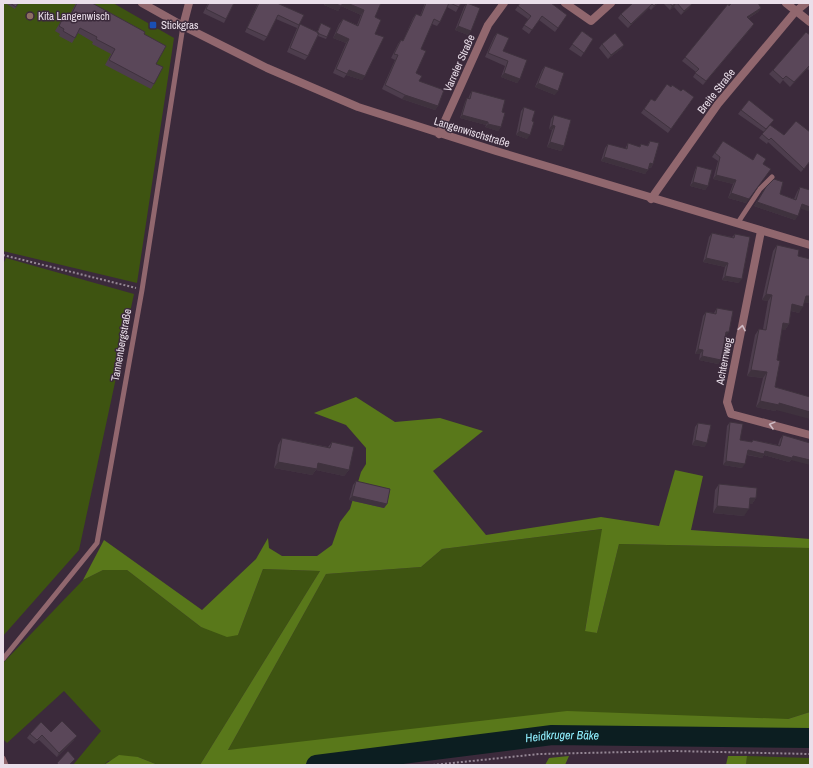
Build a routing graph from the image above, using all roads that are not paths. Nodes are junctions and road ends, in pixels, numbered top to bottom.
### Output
1 (142, 3) edge
2 (189, 3) edge
3 (504, 3) edge
4 (564, 3) edge
5 (611, 3) edge
6 (786, 3) edge
7 (806, 3) edge
8 (795, 12) junction
9 (810, 22) edge
10 (183, 26) junction
11 (439, 134) junction
12 (772, 177) dead end
13 (651, 199) junction
14 (737, 224) junction
15 (761, 231) junction
16 (810, 245) edge
17 (810, 435) edge
18 (3, 659) edge
19 (3, 758) edge
20 (6, 765) edge

1 - 10 street, Langenwischstraße
2 - 10 street, Tannenbergstraße
3 - 11 street, Varreler Straße
4 - 5 street
6 - 8 street
7 - 8 street, Breite Straße
8 - 9 street
8 - 13 street, Breite Straße
10 - 11 street, Langenwischstraße
10 - 18 lane, Tannenbergstraße
11 - 13 street, Langenwischstraße
12 - 14 lane
13 - 14 street, Langenwischstraße
14 - 15 street, Langenwischstraße
15 - 16 street, Langenwischstraße
17 -> 15 street, Achternweg
19 - 20 lane

